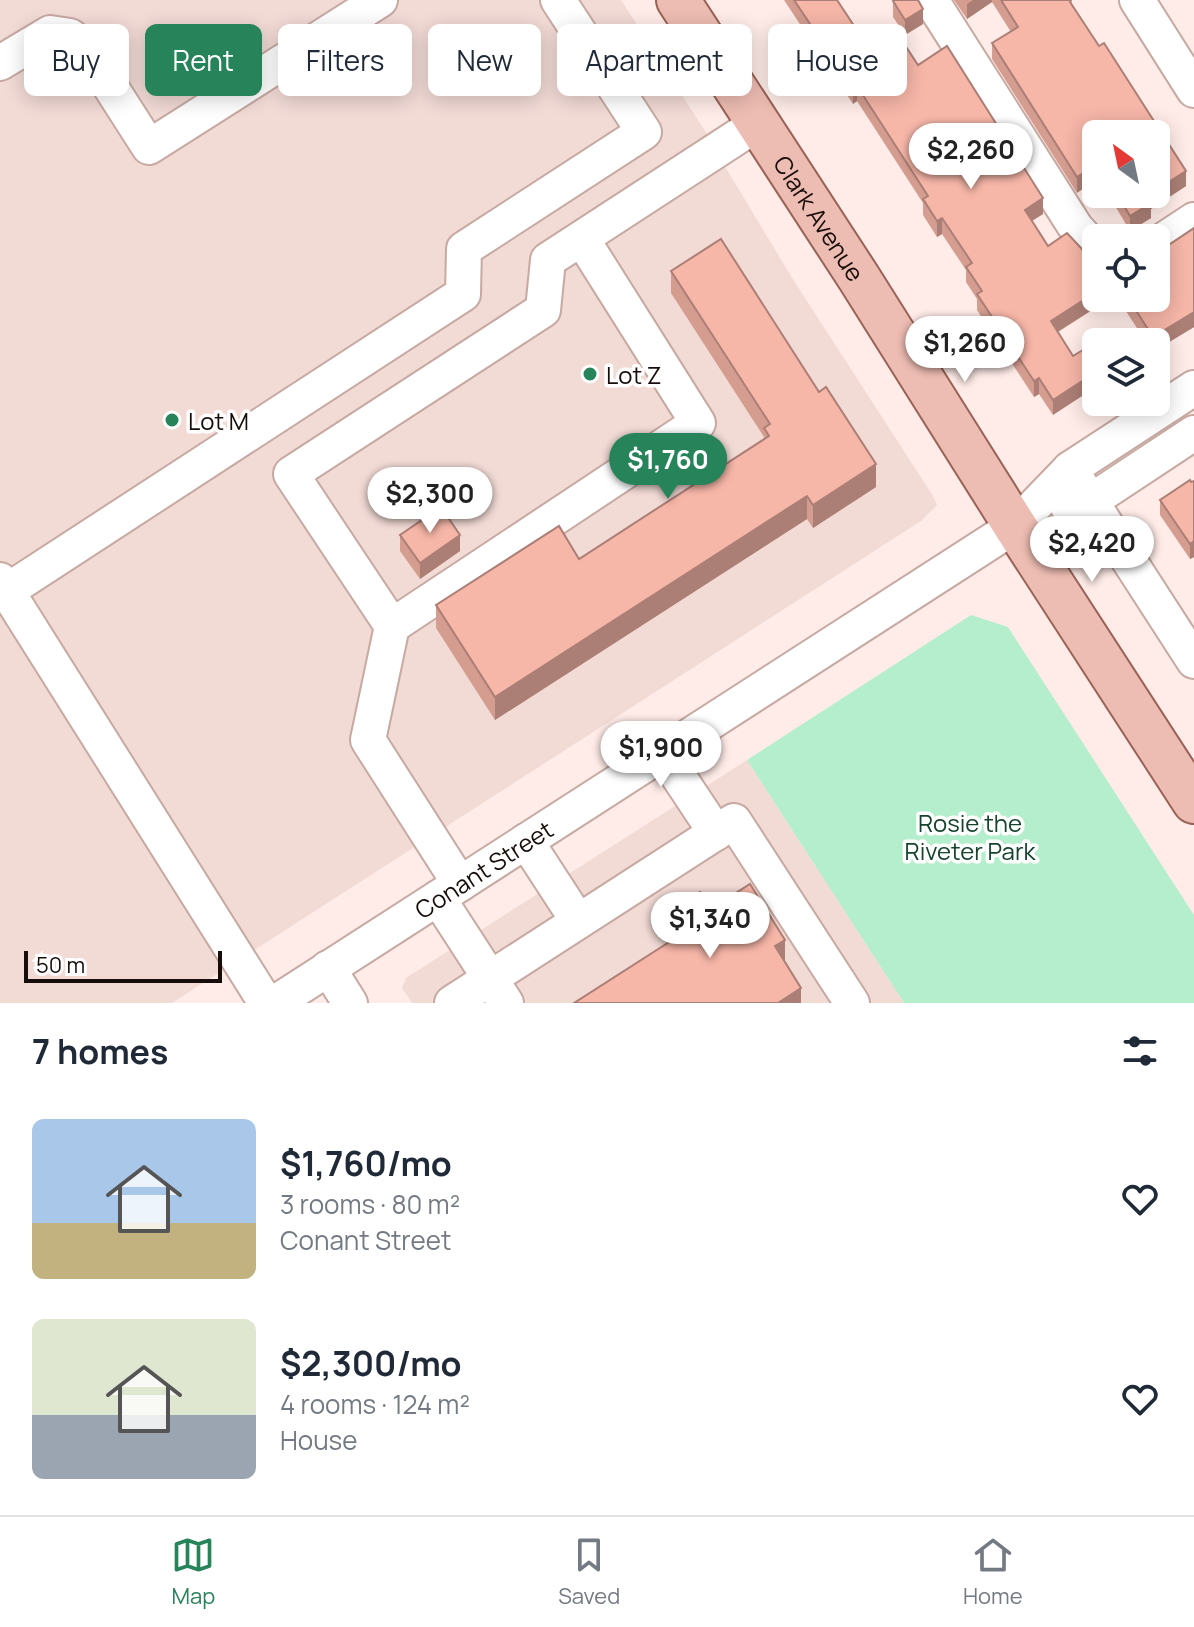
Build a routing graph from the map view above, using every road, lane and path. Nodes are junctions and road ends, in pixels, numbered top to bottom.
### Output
1 (380, 0) edge
2 (558, 0) edge
3 (678, 0) edge
4 (931, 0) edge
5 (1137, 0) edge
6 (0, 63) edge
7 (1194, 90) edge
8 (757, 124) junction
9 (1194, 220) edge
10 (1082, 235) edge
11 (1170, 236) edge
12 (582, 239) junction
13 (1194, 388) edge
14 (1194, 433) edge
15 (1070, 469) junction
16 (1091, 501) junction
17 (1015, 526) junction
18 (4, 585) edge
19 (392, 626) junction
20 (1194, 661) edge
21 (663, 753) junction
22 (1194, 802) edge
23 (725, 827) junction
24 (526, 841) junction
25 (449, 891) junction
26 (578, 921) junction
27 (328, 968) junction
28 (498, 991) edge
29 (266, 1003) edge
30 (275, 1003) edge
31 (350, 1003) edge
32 (452, 1003) edge
33 (852, 1003) edge

1 - 6 street
2 - 18 street
3 - 8 main road, Clark Avenue
4 - 10 street
5 - 7 street
8 - 12 street
8 - 17 main road, Clark Avenue
9 - 11 street
12 - 19 street
12 - 19 street
13 - 15 street, Conant Street
14 - 16 street, Conant Street
15 - 16 street
15 - 17 street, Conant Street
16 - 17 street, Conant Street
16 - 20 street
17 - 21 street, Conant Street
17 - 22 main road, Clark Avenue
18 - 29 street
19 - 25 street
21 - 23 street
21 - 24 street, Conant Street
23 - 26 street
23 - 33 street
24 - 25 street, Conant Street
24 - 26 street
25 - 27 street, Conant Street
25 - 28 street
26 - 28 street
27 - 30 street, Conant Street
27 - 31 street
28 - 32 street

